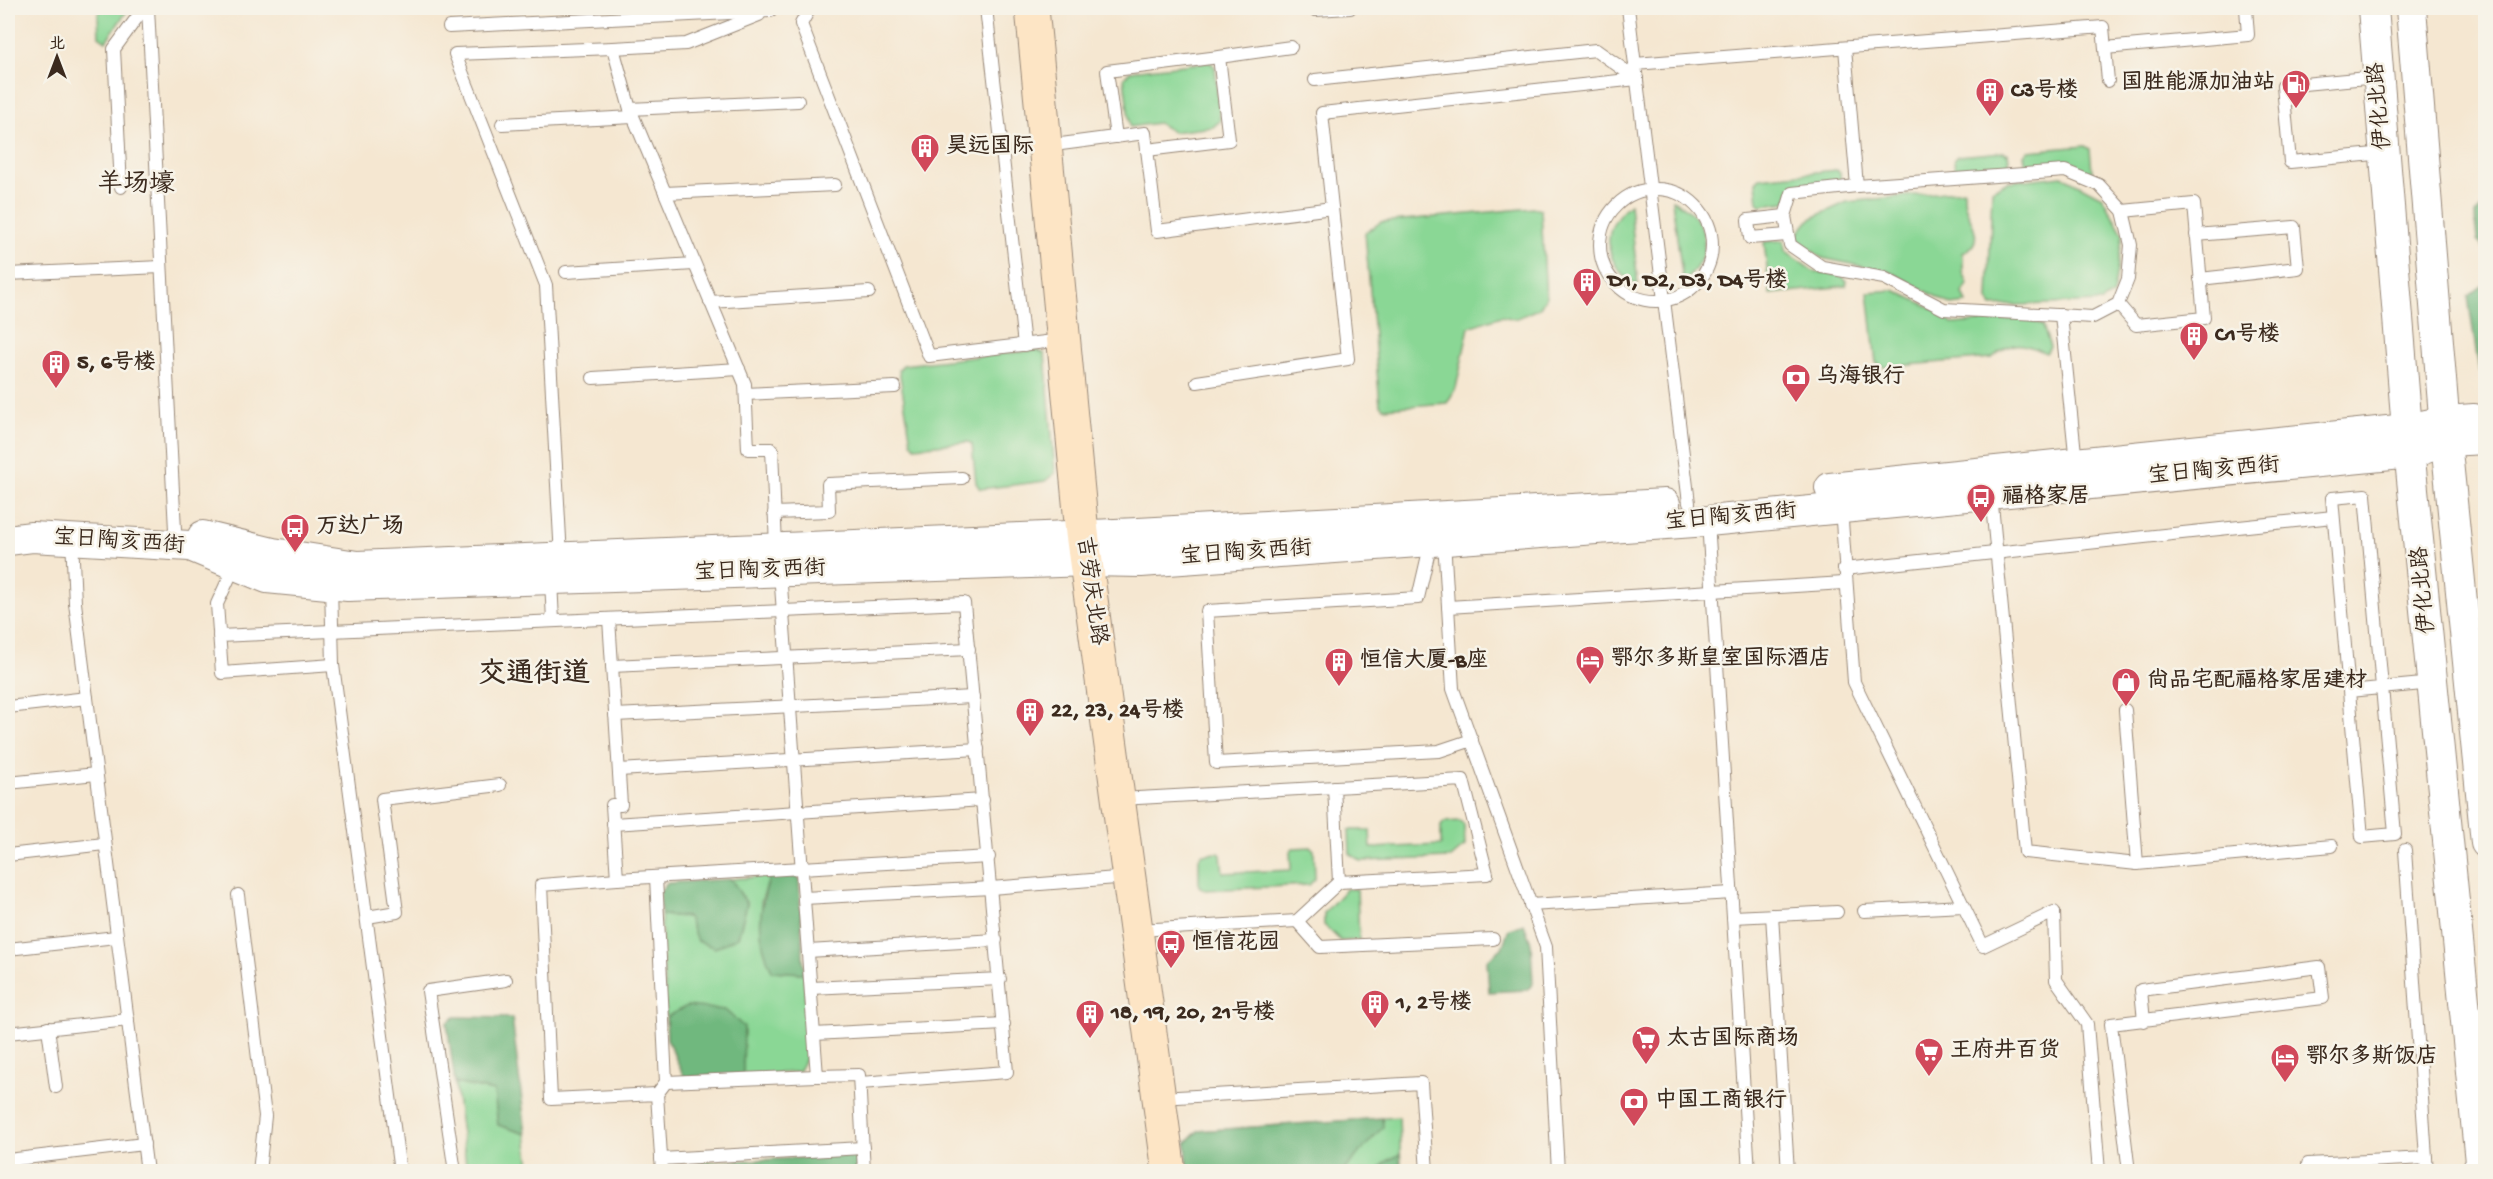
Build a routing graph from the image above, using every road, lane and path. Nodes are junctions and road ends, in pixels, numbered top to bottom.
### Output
1 (146, 8) edge
2 (810, 8) edge
3 (986, 8) edge
4 (1032, 8) edge
5 (1315, 8) edge
6 (1350, 8) edge
7 (1628, 8) edge
8 (2246, 8) edge
9 (2373, 8) edge
10 (2411, 8) edge
11 (771, 9) edge
12 (449, 27) dead end
13 (1291, 47) dead end
14 (613, 48) junction
15 (1845, 48) junction
16 (2105, 48) junction
17 (1219, 57) junction
18 (1635, 64) junction
19 (2379, 77) junction
20 (1637, 79) junction
21 (1316, 80) dead end
22 (2108, 81) dead end
23 (798, 100) dead end
24 (631, 113) junction
25 (502, 124) dead end
26 (1116, 137) junction
27 (1045, 146) junction
28 (1147, 150) junction
29 (2385, 153) junction
30 (835, 185) dead end
31 (1857, 186) junction
32 (121, 187) dead end
33 (1650, 189) junction
34 (665, 193) junction
35 (1332, 208) junction
36 (2123, 211) junction
37 (1785, 216) junction
38 (1787, 235) junction
39 (2196, 235) junction
40 (694, 264) junction
41 (161, 267) junction
42 (567, 272) dead end
43 (8, 273) edge
44 (2200, 279) junction
45 (869, 292) dead end
46 (1664, 301) junction
47 (710, 302) junction
48 (2118, 304) junction
49 (2061, 315) junction
50 (1063, 340) junction
51 (1024, 345) junction
52 (739, 369) junction
53 (593, 378) dead end
54 (1197, 382) dead end
55 (895, 387) dead end
56 (746, 394) junction
57 (2486, 418) edge
58 (2446, 431) junction
59 (2486, 439) edge
60 (2410, 441) junction
61 (2076, 463) junction
62 (962, 478) dead end
63 (1991, 494) junction
64 (1841, 508) junction
65 (1699, 512) junction
66 (774, 513) junction
67 (2333, 517) junction
68 (8, 528) edge
69 (175, 530) junction
70 (8, 540) edge
71 (72, 540) junction
72 (1438, 541) junction
73 (1084, 547) junction
74 (1997, 553) junction
75 (778, 559) junction
76 (235, 565) junction
77 (556, 568) junction
78 (1844, 569) junction
79 (1844, 583) junction
80 (331, 584) junction
81 (1713, 592) junction
82 (1448, 608) junction
83 (783, 612) junction
84 (609, 619) junction
85 (553, 621) junction
86 (332, 630) junction
87 (219, 636) junction
88 (969, 649) junction
89 (787, 658) junction
90 (333, 665) junction
91 (612, 666) junction
92 (2434, 683) junction
93 (2380, 689) junction
94 (2349, 691) junction
95 (973, 697) junction
96 (87, 698) junction
97 (790, 706) junction
98 (8, 707) edge
99 (2125, 710) dead end
100 (615, 715) junction
101 (1472, 740) junction
102 (978, 749) junction
103 (794, 759) junction
104 (619, 770) junction
105 (96, 774) junction
106 (8, 783) edge
107 (500, 785) dead end
108 (1334, 787) junction
109 (983, 800) junction
110 (1119, 800) junction
111 (798, 812) junction
112 (614, 824) junction
113 (2486, 843) edge
114 (104, 844) junction
115 (2332, 846) dead end
116 (2405, 850) dead end
117 (8, 855) edge
118 (989, 857) junction
119 (2137, 864) junction
120 (802, 868) junction
121 (656, 877) junction
122 (1129, 877) junction
123 (617, 879) junction
124 (1339, 882) junction
125 (992, 888) junction
126 (1731, 893) junction
127 (238, 895) dead end
128 (804, 898) junction
129 (1530, 905) junction
130 (1964, 906) junction
131 (1864, 911) dead end
132 (1837, 912) dead end
133 (1772, 915) junction
134 (367, 916) junction
135 (1733, 917) junction
136 (1297, 921) junction
137 (1137, 930) junction
138 (116, 937) junction
139 (1493, 939) dead end
140 (996, 940) junction
141 (8, 949) edge
142 (808, 951) junction
143 (1000, 979) junction
144 (506, 980) dead end
145 (811, 988) junction
146 (128, 1020) junction
147 (2144, 1021) junction
148 (1004, 1024) junction
149 (48, 1028) junction
150 (8, 1033) edge
151 (814, 1034) junction
152 (817, 1076) junction
153 (666, 1082) junction
154 (860, 1083) junction
155 (56, 1087) dead end
156 (657, 1094) junction
157 (1159, 1098) junction
158 (144, 1144) junction
159 (863, 1148) junction
160 (2426, 1158) junction
161 (8, 1160) edge
162 (661, 1165) edge
163 (147, 1172) edge
164 (258, 1172) edge
165 (400, 1172) edge
166 (455, 1172) edge
167 (864, 1172) edge
168 (1169, 1172) edge
169 (1427, 1172) edge
170 (1558, 1172) edge
171 (1749, 1172) edge
172 (1788, 1172) edge
173 (2099, 1172) edge
174 (2128, 1172) edge
175 (2308, 1172) edge
176 (2427, 1172) edge
177 (2481, 1172) edge

1 - 32 lane
1 - 41 lane
2 - 51 lane
3 - 51 lane
4 - 27 main road, 吉劳庆北路
5 - 6 lane
7 - 18 lane
8 - 16 lane
9 - 19 street, 伊化北路
10 - 58 street, 伊化北路
11 - 12 lane
11 - 14 lane
13 - 17 lane
14 - 24 lane
14 - 77 lane
15 - 16 lane
15 - 18 lane
15 - 31 lane
16 - 22 lane
17 - 26 lane
17 - 28 lane
18 - 20 lane
19 - 29 street, 伊化北路
19 - 29 lane
20 - 21 lane
20 - 33 lane
20 - 35 lane
23 - 24 lane
24 - 25 lane
24 - 34 lane
26 - 27 lane
26 - 28 lane
27 - 50 main road, 吉劳庆北路
28 - 35 lane
29 - 60 street, 伊化北路
30 - 34 lane
31 - 36 lane
31 - 37 lane
33 - 46 lane
33 - 46 lane
33 - 46 lane
34 - 40 lane
35 - 54 lane
36 - 39 lane
36 - 48 lane
37 - 38 lane
37 - 38 lane
38 - 49 lane
39 - 44 lane
39 - 44 lane
40 - 42 lane
40 - 47 lane
41 - 43 lane
41 - 69 lane
44 - 48 lane
45 - 47 lane
46 - 65 lane
47 - 52 lane
48 - 49 lane
49 - 61 lane
50 - 51 lane
50 - 73 main road, 吉劳庆北路
52 - 53 lane
52 - 56 lane
55 - 56 lane
56 - 66 lane
57 - 58 street, 宝日陶亥西街
58 - 59 street, 宝日陶亥西街
58 - 60 street, 宝日陶亥西街
58 - 113 street, 伊化北路
60 - 61 street, 宝日陶亥西街
60 - 63 street, 宝日陶亥西街
60 - 92 street, 伊化北路
61 - 65 street, 宝日陶亥西街
62 - 66 lane
63 - 64 street, 宝日陶亥西街
63 - 74 lane
64 - 65 street, 宝日陶亥西街
64 - 78 lane
65 - 72 street, 宝日陶亥西街
65 - 73 street, 宝日陶亥西街
65 - 81 lane
66 - 75 lane
67 - 74 lane
67 - 93 lane
67 - 94 lane
68 - 69 street, 宝日陶亥西街
69 - 77 street, 宝日陶亥西街
70 - 71 street, 宝日陶亥西街
71 - 76 street, 宝日陶亥西街
71 - 96 lane
72 - 73 street, 宝日陶亥西街
72 - 82 lane
72 - 101 lane
73 - 75 street, 宝日陶亥西街
73 - 110 main road, 吉劳庆北路
74 - 78 lane
74 - 119 lane
75 - 77 street, 宝日陶亥西街
75 - 83 lane
76 - 80 street, 宝日陶亥西街
76 - 87 lane
77 - 80 street, 宝日陶亥西街
77 - 85 lane
78 - 79 lane
79 - 81 lane
79 - 130 lane
80 - 86 lane
81 - 82 lane
81 - 126 lane
82 - 101 lane
83 - 84 lane
83 - 88 lane
83 - 89 lane
84 - 85 lane
84 - 91 lane
85 - 86 lane
86 - 87 lane
86 - 90 lane
87 - 90 lane
88 - 89 lane
88 - 95 lane
89 - 91 lane
89 - 97 lane
90 - 134 lane
91 - 100 lane
92 - 93 lane
92 - 177 street, 伊化北路
93 - 94 lane
93 - 94 lane
95 - 97 lane
95 - 102 lane
96 - 98 lane
96 - 105 lane
97 - 100 lane
97 - 103 lane
99 - 119 lane
100 - 104 lane
101 - 129 lane
102 - 103 lane
102 - 109 lane
103 - 104 lane
103 - 111 lane
104 - 112 lane
105 - 106 lane
105 - 114 lane
107 - 134 lane
108 - 110 lane
108 - 124 lane
108 - 124 lane
109 - 111 lane
109 - 118 lane
110 - 122 main road, 吉劳庆北路
111 - 112 lane
111 - 120 lane
112 - 123 lane
114 - 117 lane
114 - 138 lane
115 - 119 lane
116 - 160 lane
118 - 120 lane
118 - 125 lane
120 - 121 lane
120 - 128 lane
121 - 123 lane
121 - 153 lane
122 - 125 lane
122 - 137 main road, 吉劳庆北路
123 - 156 lane
124 - 136 lane
125 - 128 lane
125 - 140 lane
126 - 129 lane
126 - 135 lane
127 - 164 lane
128 - 142 lane
129 - 170 lane
130 - 131 lane
130 - 173 lane
132 - 133 lane
133 - 135 lane
133 - 172 lane
134 - 165 lane
135 - 171 lane
136 - 137 lane
136 - 139 lane
137 - 157 main road, 吉劳庆北路
138 - 141 lane
138 - 146 lane
140 - 142 lane
140 - 143 lane
142 - 145 lane
143 - 145 lane
143 - 148 lane
144 - 166 lane
145 - 151 lane
146 - 149 lane
146 - 158 lane
147 - 147 lane
147 - 174 lane
148 - 151 lane
148 - 154 lane
149 - 150 lane
149 - 155 lane
151 - 152 lane
152 - 153 lane
152 - 154 lane
153 - 156 lane
154 - 159 lane
156 - 162 lane
157 - 168 main road, 吉劳庆北路
157 - 169 lane
158 - 161 lane
158 - 163 lane
159 - 162 lane
159 - 167 lane
160 - 175 lane
160 - 176 lane

